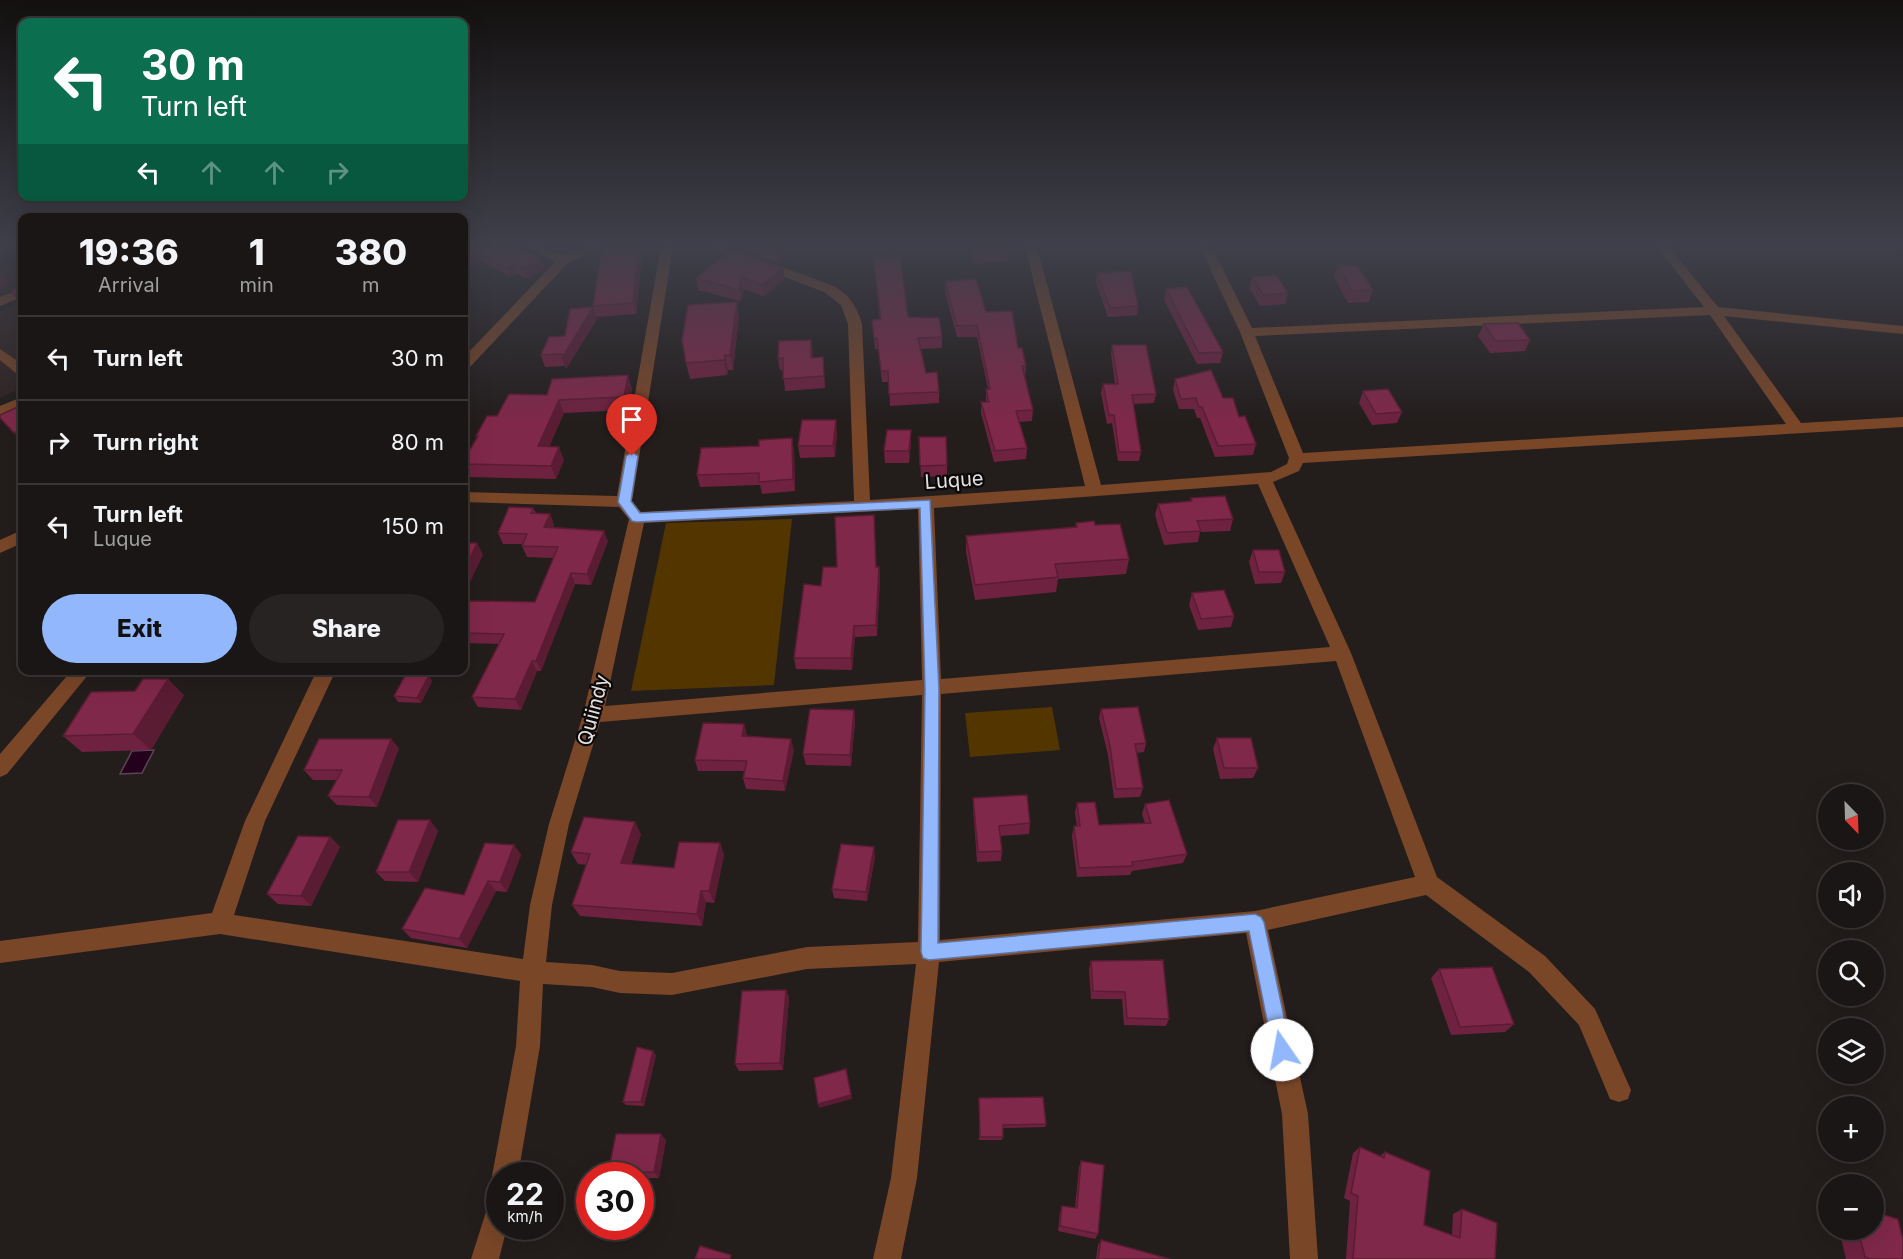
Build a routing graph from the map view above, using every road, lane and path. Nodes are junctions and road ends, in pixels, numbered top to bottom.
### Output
1 (520, 306) edge
2 (657, 306) edge
3 (850, 306) edge
4 (1046, 306) edge
5 (1234, 306) edge
6 (1710, 306) edge
7 (1714, 311) junction
8 (1903, 330) edge
9 (1247, 332) junction
10 (0, 353) edge
11 (468, 361) edge
12 (18, 368) edge
13 (18, 404) edge
14 (0, 412) edge
15 (1903, 422) edge
16 (1798, 430) junction
17 (1297, 458) junction
18 (1269, 477) junction
19 (1094, 489) junction
20 (468, 497) edge
21 (624, 502) junction
22 (926, 503) junction
23 (862, 506) junction
24 (637, 518) junction
25 (18, 538) edge
26 (0, 547) edge
27 (1342, 653) junction
28 (79, 675) edge
29 (325, 675) edge
30 (932, 689) junction
31 (593, 715) junction
32 (0, 768) edge
33 (1429, 884) junction
34 (1255, 922) junction
35 (220, 923) junction
36 (0, 952) edge
37 (929, 952) junction
38 (534, 972) junction
39 (1619, 1090) dead end
40 (507, 1162) edge
41 (490, 1240) edge
42 (485, 1259) edge
43 (887, 1259) edge
44 (1304, 1259) edge

1 - 11 street
2 - 21 street
3 - 23 street
4 - 19 street
5 - 9 street
6 - 7 street
7 - 8 street
7 - 9 street
7 - 16 street
9 - 17 street
10 - 12 street
13 - 14 street
15 - 16 street
16 - 17 street
17 - 18 street
18 - 19 street, Luque
18 - 27 street
19 - 22 street, Luque
20 - 21 street
21 - 24 street
22 - 23 street, Luque
22 - 30 street
23 - 24 street, Luque
24 - 31 street, Quiindy
25 - 26 street
27 - 30 street
27 - 33 street
28 - 32 street
29 - 35 street
30 - 31 street
30 - 37 street
31 - 38 street, Quiindy
33 - 34 street
33 - 39 street
34 - 37 street
34 - 44 street
35 - 36 street
35 - 38 street
37 - 38 street
37 - 43 street
38 - 40 street, Quiindy
41 - 42 street

